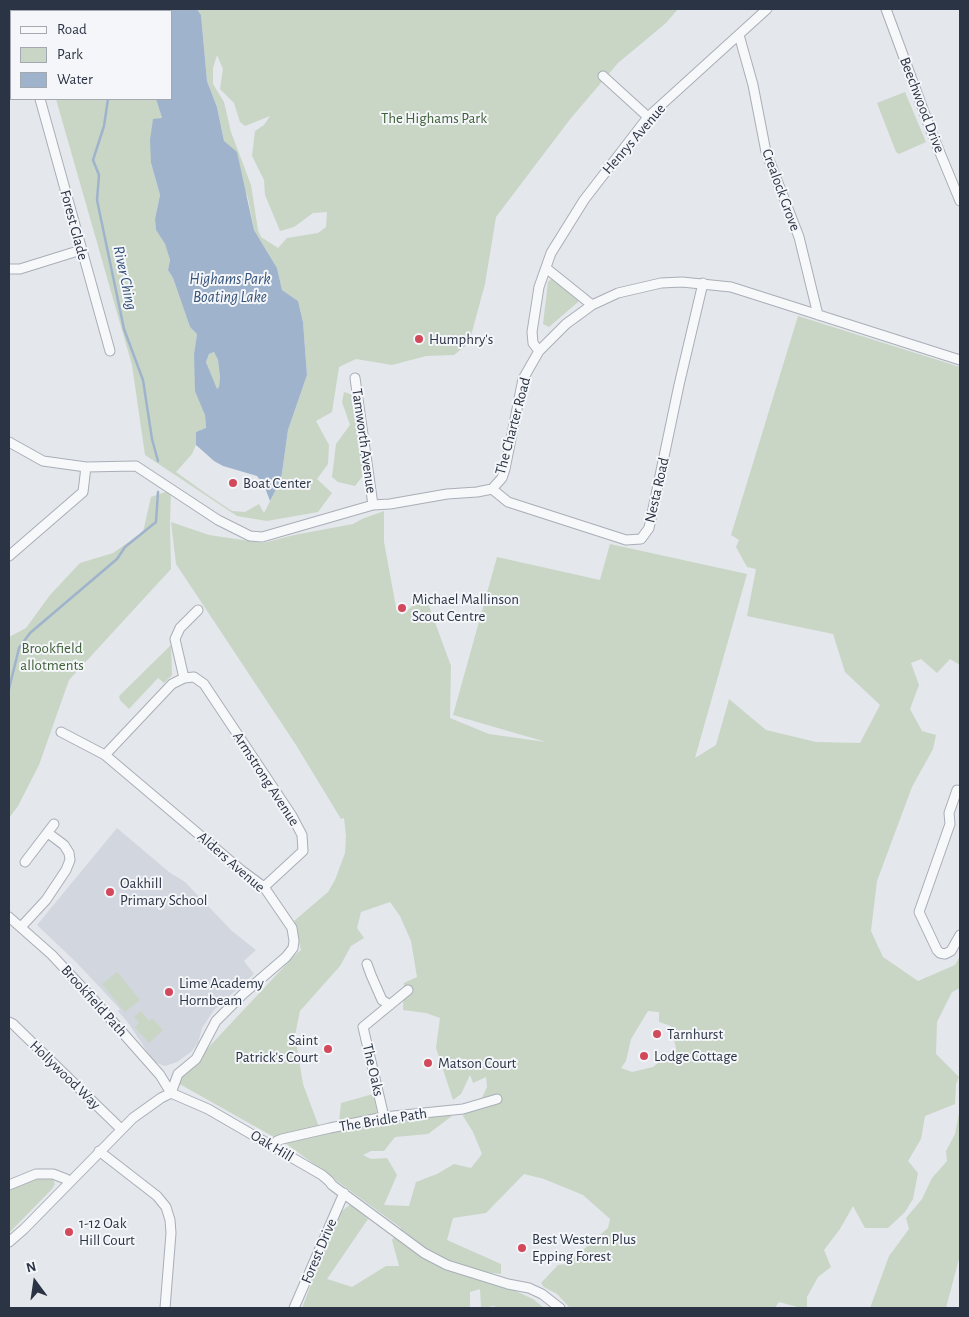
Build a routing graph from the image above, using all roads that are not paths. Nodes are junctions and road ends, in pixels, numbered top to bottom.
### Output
1 (767, 9) edge
2 (886, 9) edge
3 (739, 35) junction
4 (603, 76) dead end
5 (40, 100) edge
6 (648, 117) junction
7 (960, 200) edge
8 (81, 250) junction
9 (546, 268) junction
10 (9, 269) edge
11 (703, 283) junction
12 (592, 305) junction
13 (818, 315) junction
14 (110, 351) dead end
15 (539, 351) junction
16 (960, 360) edge
17 (355, 378) dead end
18 (9, 442) edge
19 (86, 467) junction
20 (492, 489) junction
21 (374, 505) junction
22 (9, 556) edge
23 (198, 610) dead end
24 (184, 678) junction
25 (61, 732) dead end
26 (105, 755) junction
27 (957, 790) dead end
28 (54, 824) dead end
29 (950, 824) junction
30 (960, 827) edge
31 (48, 833) junction
32 (26, 862) dead end
33 (264, 887) junction
34 (9, 917) edge
35 (21, 927) junction
36 (960, 935) edge
37 (368, 964) dead end
38 (408, 990) dead end
39 (390, 1005) junction
40 (9, 1022) edge
41 (171, 1093) junction
42 (497, 1098) dead end
43 (384, 1117) junction
44 (121, 1129) junction
45 (273, 1147) junction
46 (99, 1151) junction
47 (69, 1183) junction
48 (9, 1186) edge
49 (344, 1193) junction
50 (9, 1242) edge
51 (165, 1308) edge
52 (294, 1308) edge
53 (560, 1308) edge

1 - 3 street, Henrys Avenue
2 - 7 street, Beechwood Drive
3 - 6 street, Henrys Avenue
3 - 13 street, Crealock Grove
4 - 6 street
5 - 8 street, Forest Glade
6 - 9 street, Henrys Avenue
8 - 10 street
8 - 14 street, Forest Glade
9 - 12 street
9 - 15 street, Henrys Avenue
11 - 12 street, The Charter Road
11 - 13 street, The Charter Road
11 - 20 street, Nesta Road
12 - 15 street, The Charter Road
13 - 16 street, The Charter Road
15 - 20 street, The Charter Road
17 - 21 street, Tamworth Avenue
18 - 19 street
19 - 21 street, The Charter Road
19 - 22 street
20 - 21 street, The Charter Road
23 - 24 street
24 - 26 street
24 - 33 street, Armstrong Avenue
25 - 26 street, Alders Avenue
26 - 33 street, Alders Avenue
27 - 29 street
28 - 31 street
29 - 30 street
29 - 36 street
31 - 32 street
31 - 35 street
33 - 41 street, Alders Avenue
34 - 35 street, Brookfield Path
35 - 41 street, Brookfield Path
37 - 39 street
38 - 39 street, The Oaks
39 - 43 street, The Oaks
40 - 44 street, Hollywood Way
41 - 44 street
41 - 45 street, Oak Hill
42 - 43 street, The Bridle Path
43 - 45 street, The Bridle Path
44 - 46 street
45 - 49 street, Oak Hill
46 - 47 street
46 - 51 street
47 - 48 street
47 - 50 street
49 - 52 street, Forest Drive
49 - 53 street, Oak Hill

